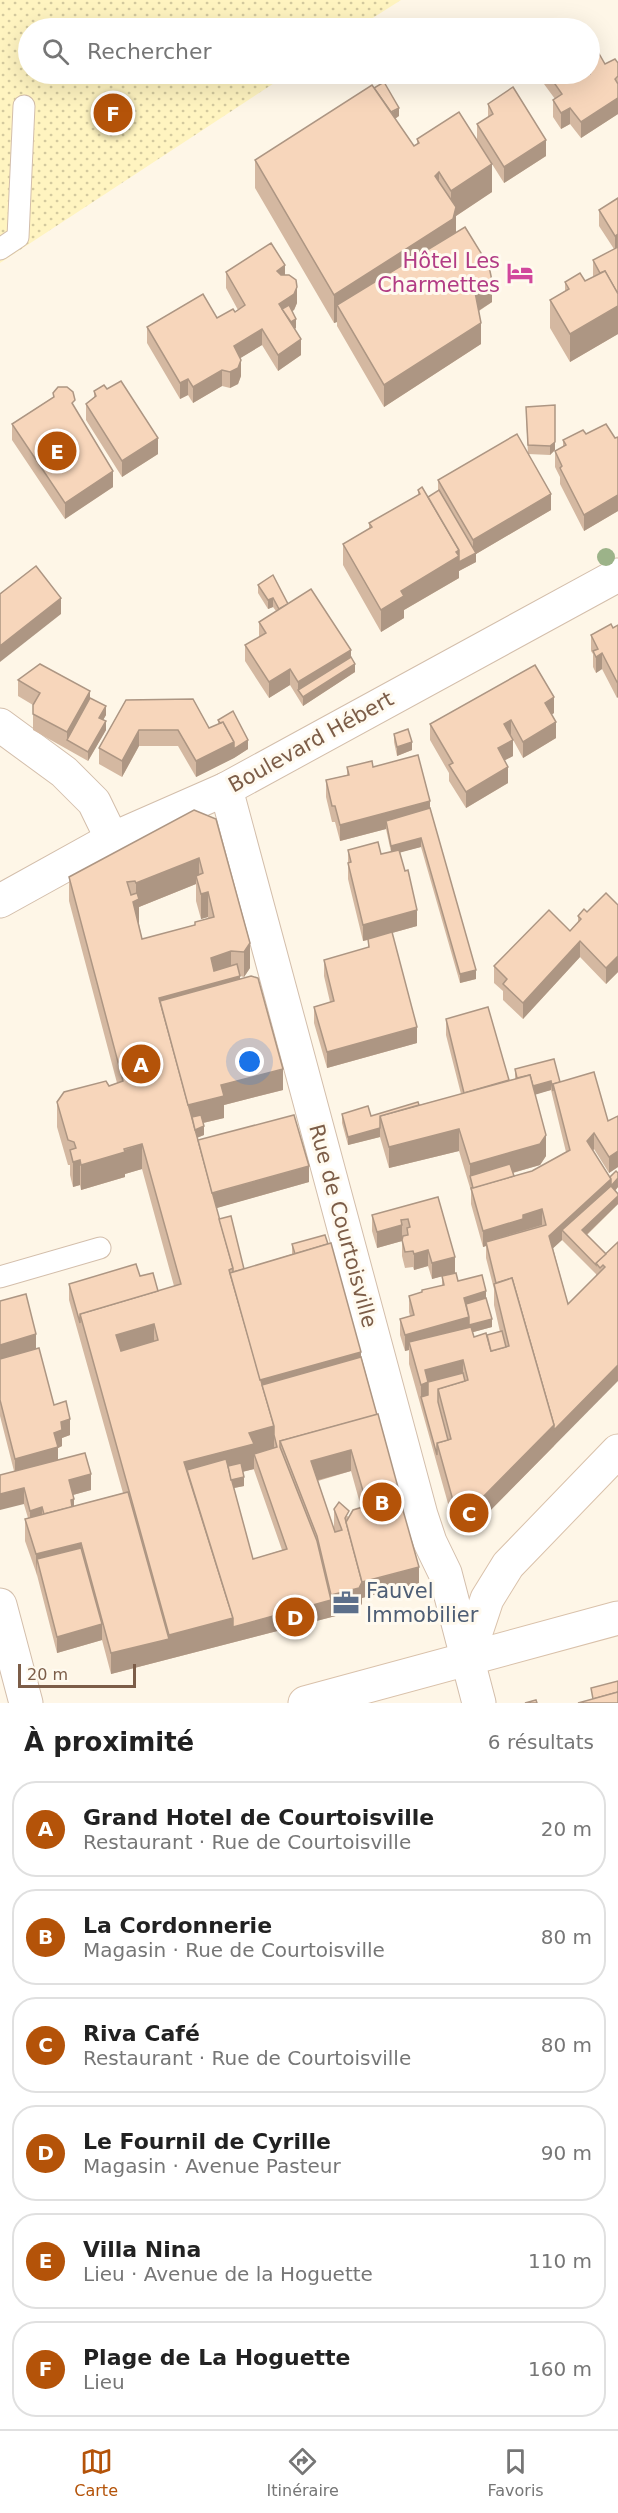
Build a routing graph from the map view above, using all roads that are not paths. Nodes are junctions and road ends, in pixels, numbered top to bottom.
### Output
1 (24, 106) dead end
2 (0, 249) edge
3 (618, 575) edge
4 (0, 725) edge
5 (226, 789) junction
6 (112, 839) junction
7 (0, 902) edge
8 (100, 1248) dead end
9 (0, 1277) edge
10 (618, 1451) edge
11 (0, 1605) edge
12 (618, 1618) edge
13 (467, 1659) junction
14 (26, 1703) edge
15 (305, 1703) edge
16 (479, 1703) edge

1 - 2 lane
3 - 5 street, Boulevard Hébert
4 - 6 street
5 - 6 street, Boulevard Hébert
5 - 13 street, Rue de Courtoisville
6 - 7 street, Boulevard Hébert
8 - 9 lane
10 - 13 street
11 - 14 street
12 - 13 street
13 - 15 street
13 - 16 street, Rue de Courtoisville

